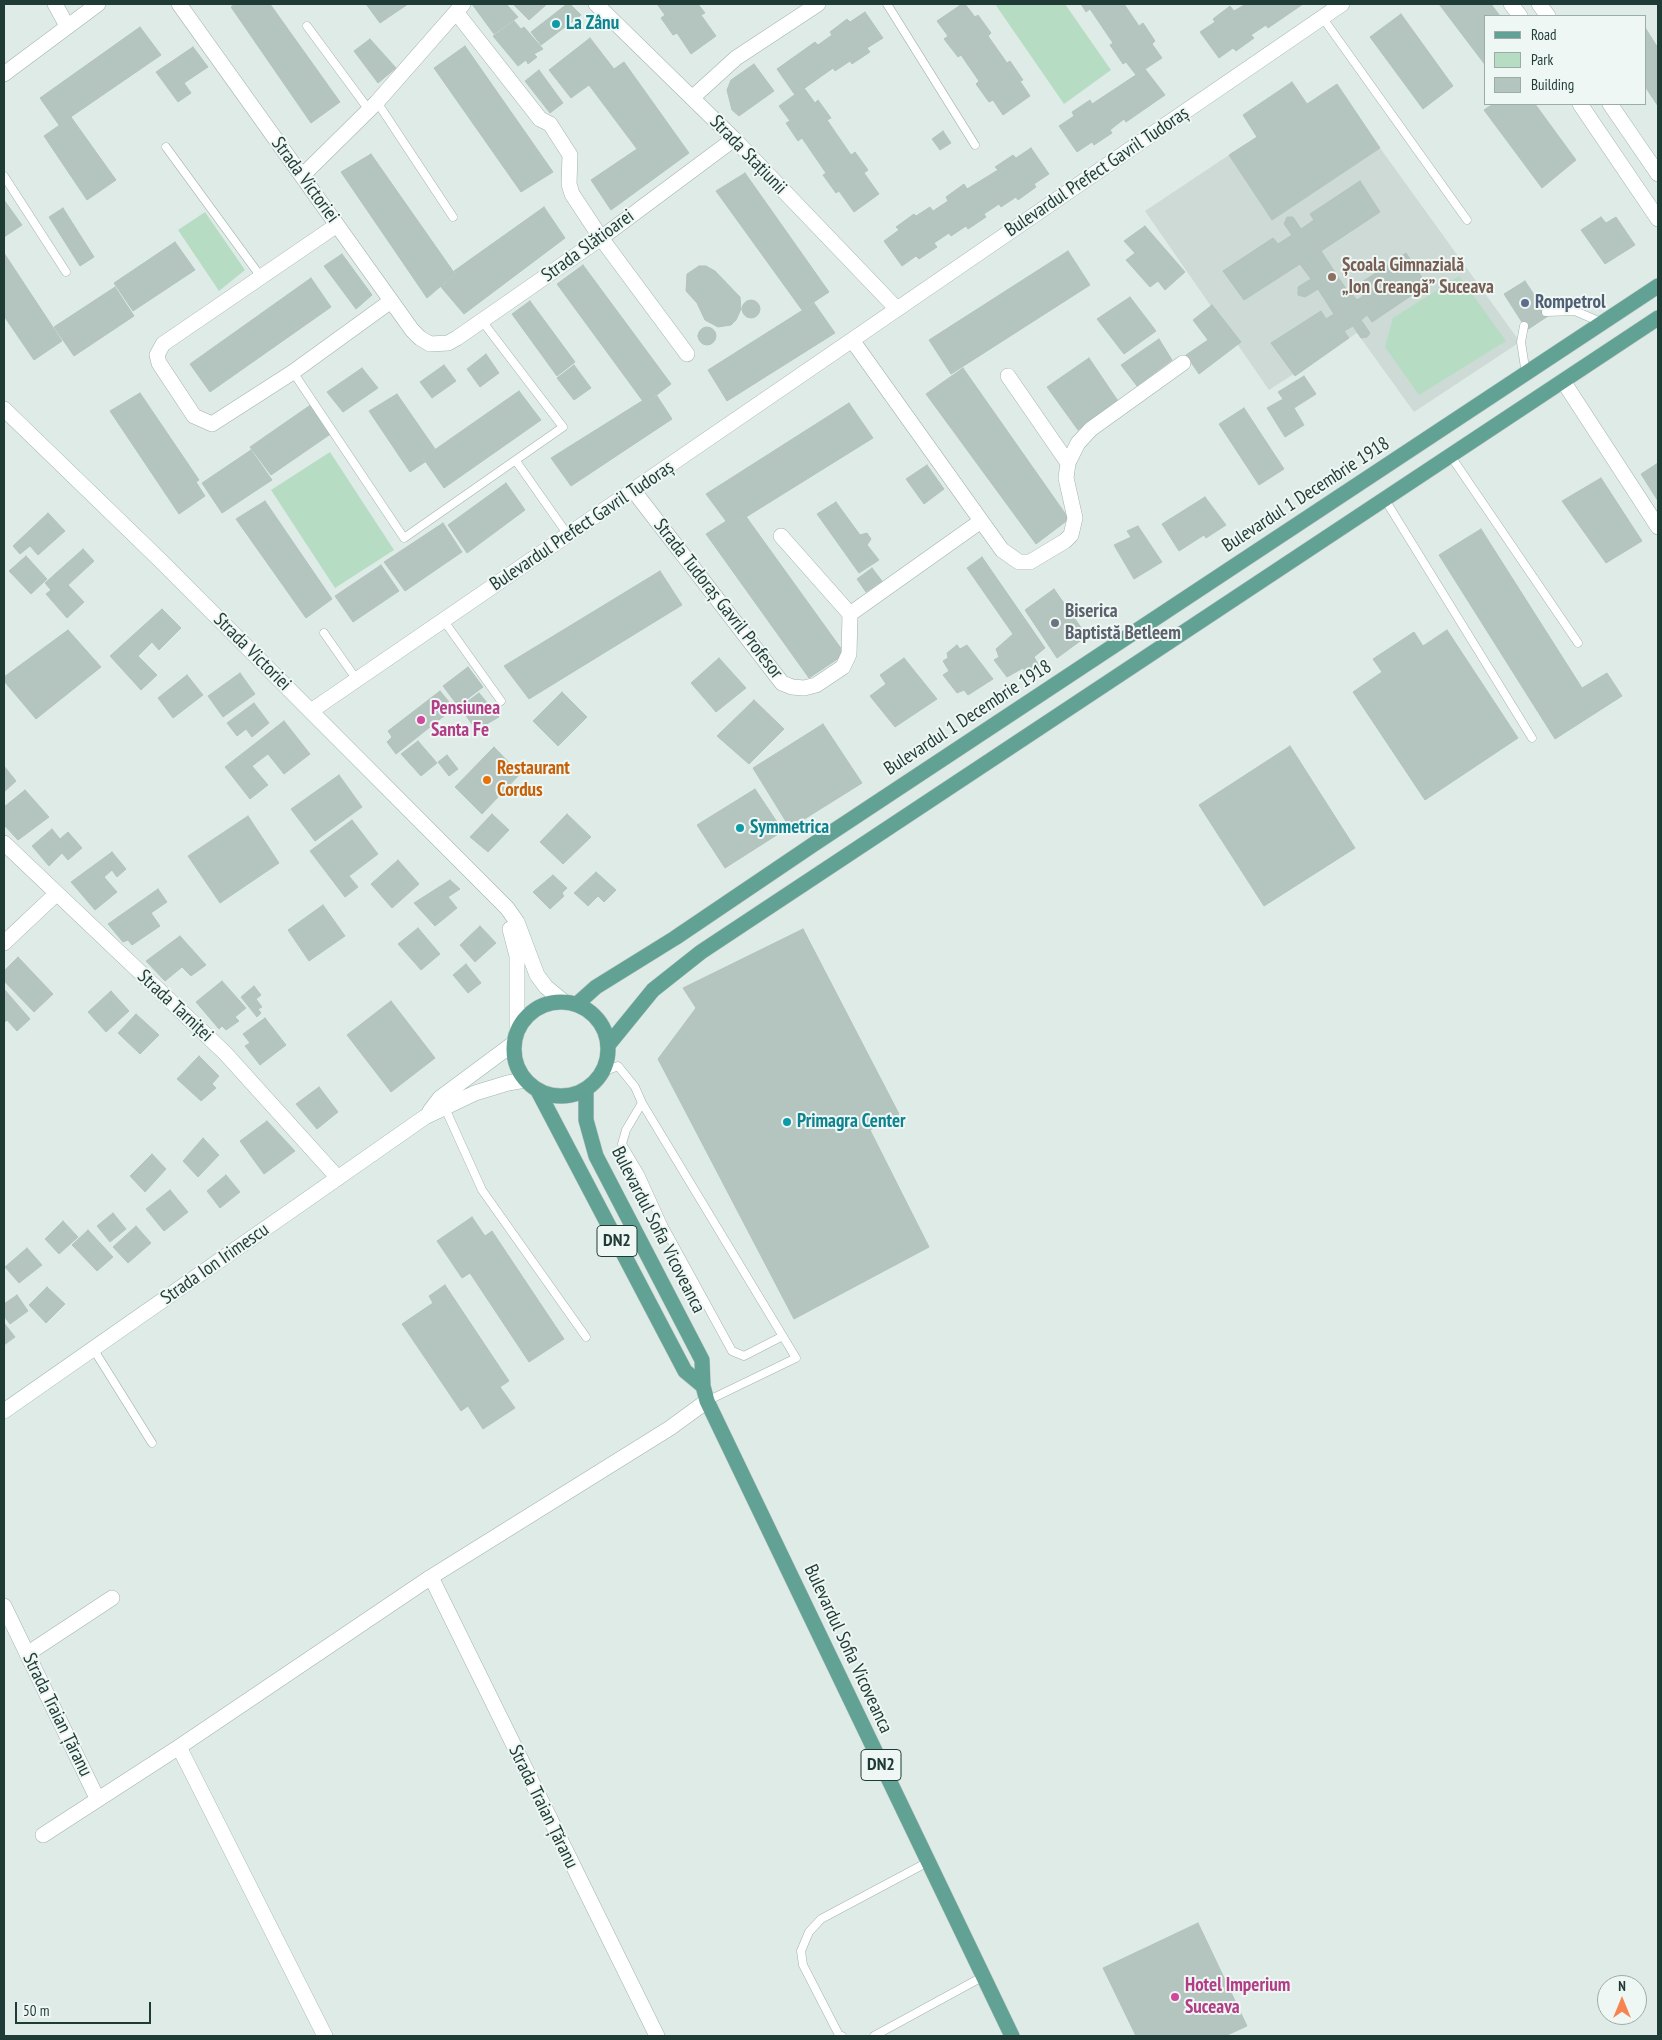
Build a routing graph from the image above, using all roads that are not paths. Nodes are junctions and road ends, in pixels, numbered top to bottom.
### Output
1 (55, 4) edge
2 (98, 4) edge
3 (179, 4) edge
4 (596, 4) edge
5 (818, 4) edge
6 (887, 4) edge
7 (1342, 4) edge
8 (1511, 4) edge
9 (1539, 4) edge
10 (460, 8) edge
11 (1519, 15) edge
12 (1547, 15) edge
13 (1322, 17) junction
14 (66, 26) junction
15 (307, 26) dead end
16 (4, 74) edge
17 (692, 98) junction
18 (1581, 105) edge
19 (1611, 105) edge
20 (373, 106) junction
21 (734, 139) junction
22 (975, 145) dead end
23 (166, 147) dead end
24 (1652, 152) edge
25 (1658, 174) edge
26 (4, 176) edge
27 (302, 176) junction
28 (453, 217) dead end
29 (1658, 219) edge
30 (1467, 220) dead end
31 (337, 225) junction
32 (601, 238) junction
33 (66, 272) dead end
34 (261, 277) junction
35 (1658, 286) edge
36 (391, 301) junction
37 (897, 309) junction
38 (1546, 312) dead end
39 (1658, 318) edge
40 (482, 322) junction
41 (1602, 323) junction
42 (1524, 326) dead end
43 (852, 340) junction
44 (439, 345) joint
45 (687, 354) dead end
46 (1183, 363) dead end
47 (293, 372) junction
48 (1526, 374) junction
49 (1008, 376) dead end
50 (1562, 381) junction
51 (4, 409) edge
52 (1450, 455) junction
53 (516, 461) junction
54 (1068, 463) junction
55 (634, 490) junction
56 (1384, 498) junction
57 (981, 522) junction
58 (1658, 527) edge
59 (568, 535) junction
60 (781, 536) dead end
61 (850, 614) junction
62 (444, 621) junction
63 (324, 633) dead end
64 (1578, 643) dead end
65 (358, 680) junction
66 (501, 701) dead end
67 (311, 711) junction
68 (1532, 738) dead end
69 (4, 842) edge
70 (56, 894) junction
71 (496, 898) junction
72 (4, 943) edge
73 (570, 1003) junction
74 (515, 1037) junction
75 (609, 1044) junction
76 (603, 1072) junction
77 (525, 1080) junction
78 (586, 1090) junction
79 (538, 1091) junction
80 (442, 1102) junction
81 (642, 1103) junction
82 (338, 1178) junction
83 (586, 1336) dead end
84 (781, 1337) junction
85 (94, 1350) junction
86 (703, 1386) junction
87 (707, 1401) junction
88 (4, 1411) edge
89 (152, 1443) dead end
90 (431, 1577) junction
91 (112, 1598) dead end
92 (4, 1606) edge
93 (27, 1654) junction
94 (179, 1747) junction
95 (97, 1798) junction
96 (43, 1835) dead end
97 (928, 1862) junction
98 (984, 1976) junction
99 (325, 2036) edge
100 (657, 2036) edge
101 (842, 2036) edge
102 (874, 2036) edge
103 (1012, 2036) edge

1 - 14 street
2 - 14 street
3 - 27 street, Strada Victoriei
4 - 17 street, Strada Stațiunii
5 - 17 street
6 - 22 lane
7 - 13 street, Bulevardul Prefect Gavril Tudoraș
8 - 11 street
9 - 12 street
10 - 20 street
10 - 32 street
13 - 30 lane
13 - 37 street, Bulevardul Prefect Gavril Tudoraș
14 - 16 street
15 - 20 lane
17 - 21 street, Strada Stațiunii
18 - 29 street
19 - 24 street
20 - 27 street
20 - 28 lane
21 - 32 street, Strada Slătioarei
21 - 37 street, Strada Stațiunii
23 - 34 lane
24 - 25 street
26 - 33 lane
27 - 31 street, Strada Victoriei
31 - 34 street
31 - 36 street, Strada Victoriei
32 - 40 street, Strada Slătioarei
32 - 45 street
34 - 47 street
35 - 41 main road, Bulevardul 1 Decembrie 1918
36 - 44 street, Strada Victoriei
36 - 47 street
37 - 43 street, Bulevardul Prefect Gavril Tudoraș
38 - 41 lane
39 - 50 main road
40 - 44 street, Strada Slătioarei
40 - 53 lane
41 - 48 main road, Bulevardul 1 Decembrie 1918
42 - 48 lane
43 - 55 street, Bulevardul Prefect Gavril Tudoraș
43 - 57 street
46 - 54 street
47 - 53 lane
48 - 73 main road, Bulevardul 1 Decembrie 1918
49 - 54 street
50 - 52 main road
50 - 58 street
51 - 67 street, Strada Victoriei
52 - 56 main road
52 - 64 lane
53 - 59 lane
54 - 57 street
55 - 59 street, Bulevardul Prefect Gavril Tudoraș
55 - 61 street, Strada Tudoraș Gavril Profesor
56 - 68 lane
56 - 75 main road
57 - 61 street
59 - 62 street, Bulevardul Prefect Gavril Tudoraș
60 - 61 street
62 - 65 street, Bulevardul Prefect Gavril Tudoraș
62 - 66 lane
63 - 65 lane
65 - 67 street, Bulevardul Prefect Gavril Tudoraș
67 - 71 street, Strada Victoriei
69 - 70 street, Strada Tarniței
70 - 72 street
70 - 82 street, Strada Tarniței
71 - 73 street, Strada Victoriei
71 - 74 street, Strada Victoriei
73 - 74 main road
73 - 75 main road
74 - 77 main road, DN2
74 - 80 street, Strada Ion Irimescu
75 - 76 main road
76 - 78 main road
76 - 81 lane
77 - 79 main road, DN2
77 - 80 street
78 - 79 main road, DN2
78 - 86 main road, Bulevardul Sofia Vicoveanca / DN2
79 - 86 main road, DN2
80 - 82 street, Strada Ion Irimescu
80 - 83 lane
81 - 84 lane
81 - 84 lane
82 - 85 street, Strada Ion Irimescu
84 - 87 lane
85 - 88 street, Strada Ion Irimescu
85 - 89 lane
86 - 87 main road, Bulevardul Sofia Vicoveanca / DN2
87 - 90 street, Strada Traian Țăranu
87 - 97 main road, Bulevardul Sofia Vicoveanca / DN2
90 - 94 street, Strada Traian Țăranu
90 - 100 street, Strada Traian Țăranu
91 - 93 street
92 - 93 street, Strada Traian Țăranu
93 - 95 street, Strada Traian Țăranu
94 - 95 street, Strada Traian Țăranu
94 - 99 street
95 - 96 street, Strada Traian Țăranu
97 - 98 main road, Bulevardul Sofia Vicoveanca / DN2
97 - 101 lane
98 - 102 lane
98 - 103 main road, Bulevardul Sofia Vicoveanca / DN2

